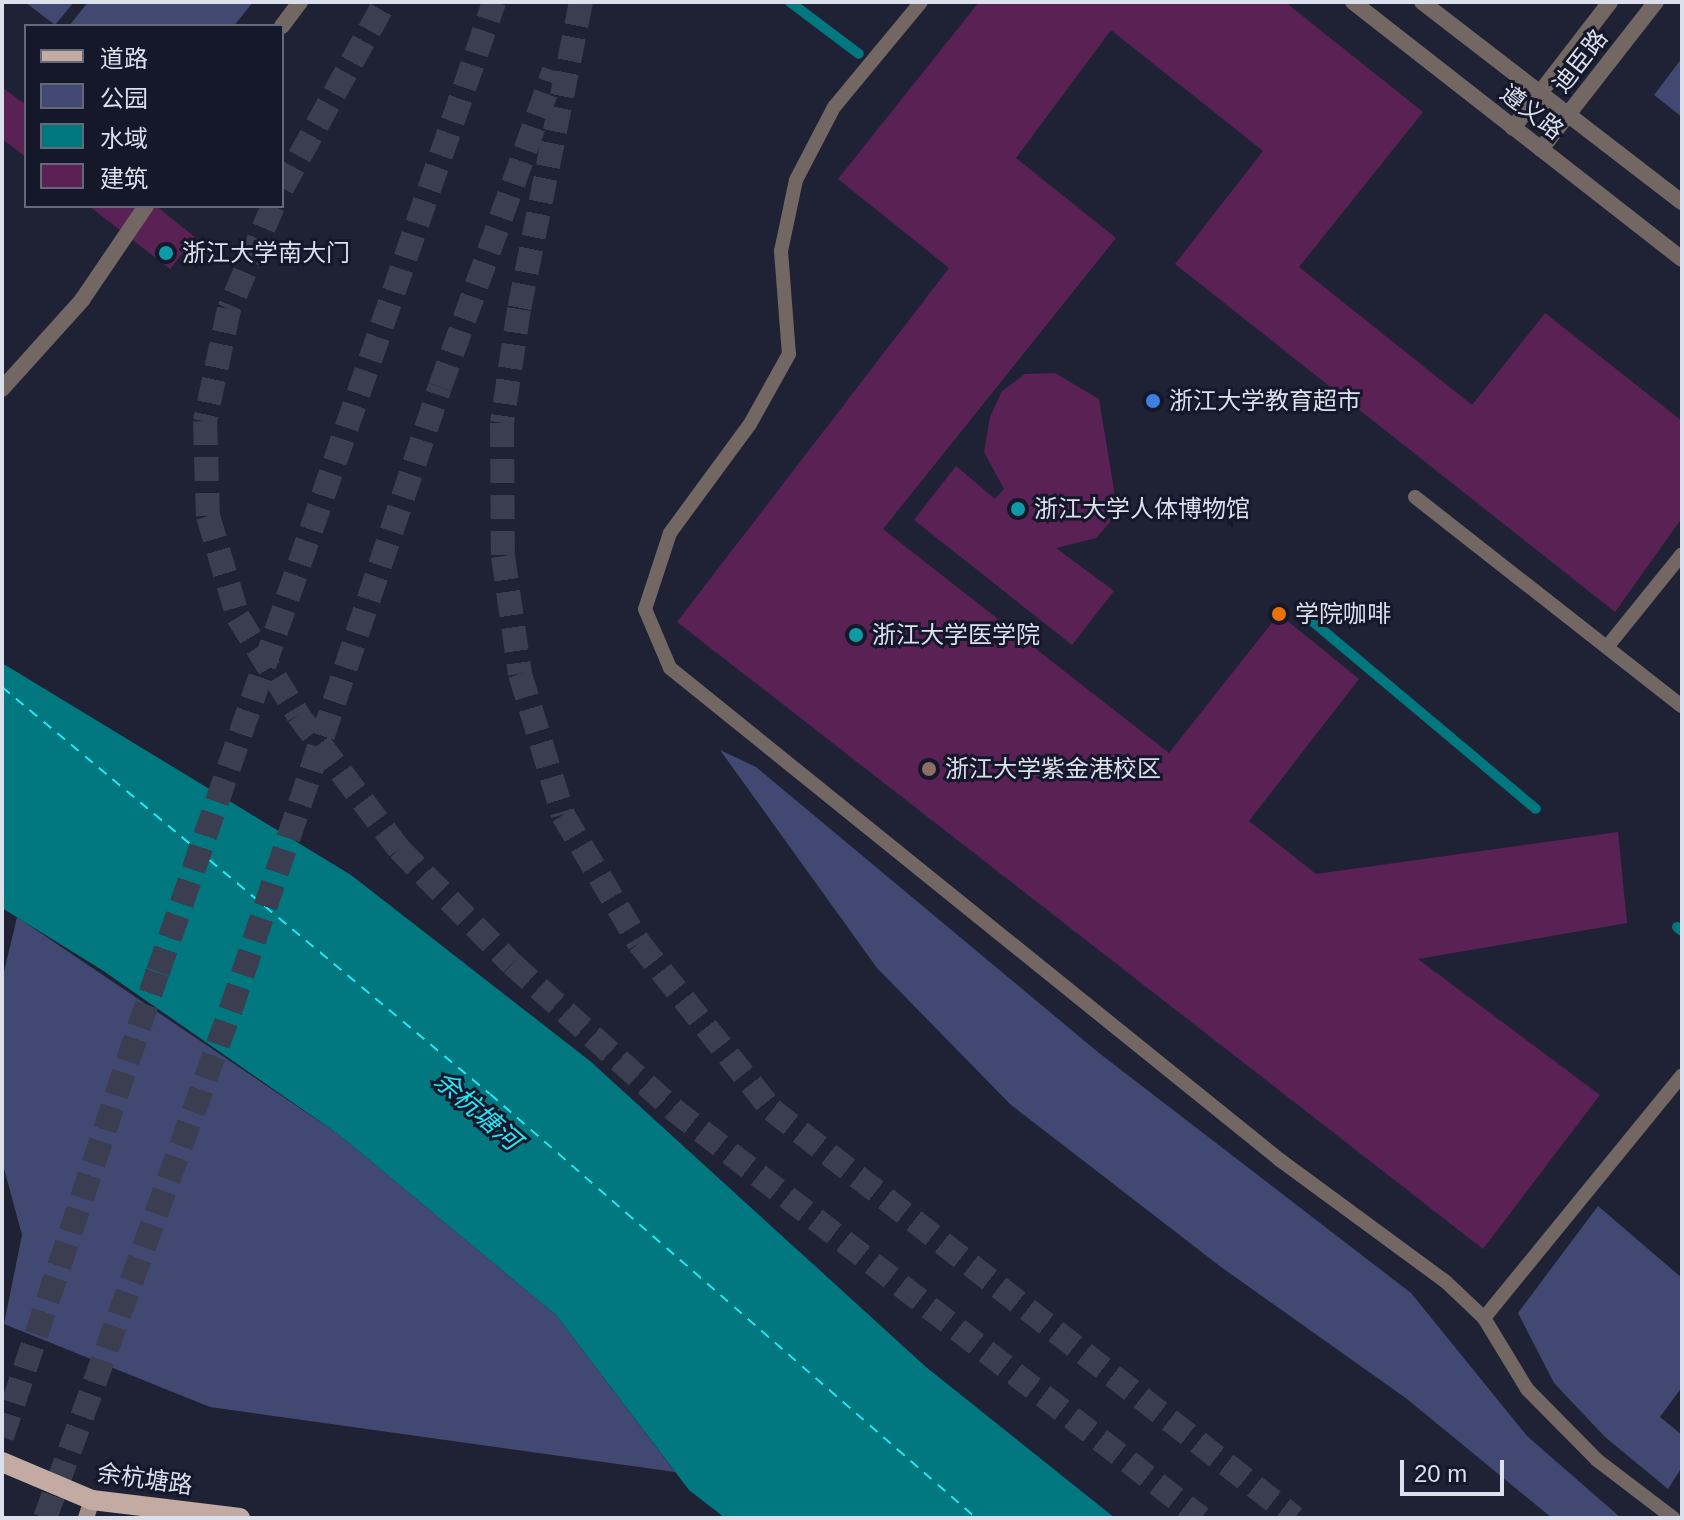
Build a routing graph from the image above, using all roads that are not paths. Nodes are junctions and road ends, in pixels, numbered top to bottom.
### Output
1 (300, 2) edge
2 (921, 2) edge
3 (1353, 2) edge
4 (1422, 2) edge
5 (1610, 2) edge
6 (1656, 2) edge
7 (284, 24) edge
8 (1541, 92) junction
9 (1570, 112) junction
10 (1513, 128) junction
11 (1541, 149) junction
12 (1682, 202) edge
13 (145, 208) edge
14 (1682, 259) edge
15 (2, 389) edge
16 (1415, 497) dead end
17 (1682, 554) edge
18 (1607, 647) junction
19 (1682, 706) edge
20 (1682, 1075) edge
21 (1484, 1318) junction
22 (2, 1462) edge
23 (89, 1509) edge
24 (240, 1518) edge
25 (1673, 1518) edge

1 - 7 street
2 - 21 lane
3 - 10 street, 遵义路
4 - 8 street, 遵义路
5 - 8 street, 迪臣路
6 - 9 street, 迪臣路
8 - 9 street, 遵义路
8 - 10 street, 迪臣路
9 - 11 street, 迪臣路
9 - 12 street, 遵义路
10 - 11 street, 遵义路
11 - 14 street, 遵义路
13 - 15 street
16 - 18 lane
17 - 18 lane
18 - 19 lane
20 - 21 lane
21 - 25 lane
22 - 23 main road, 余杭塘路
23 - 24 main road, 余杭塘路

